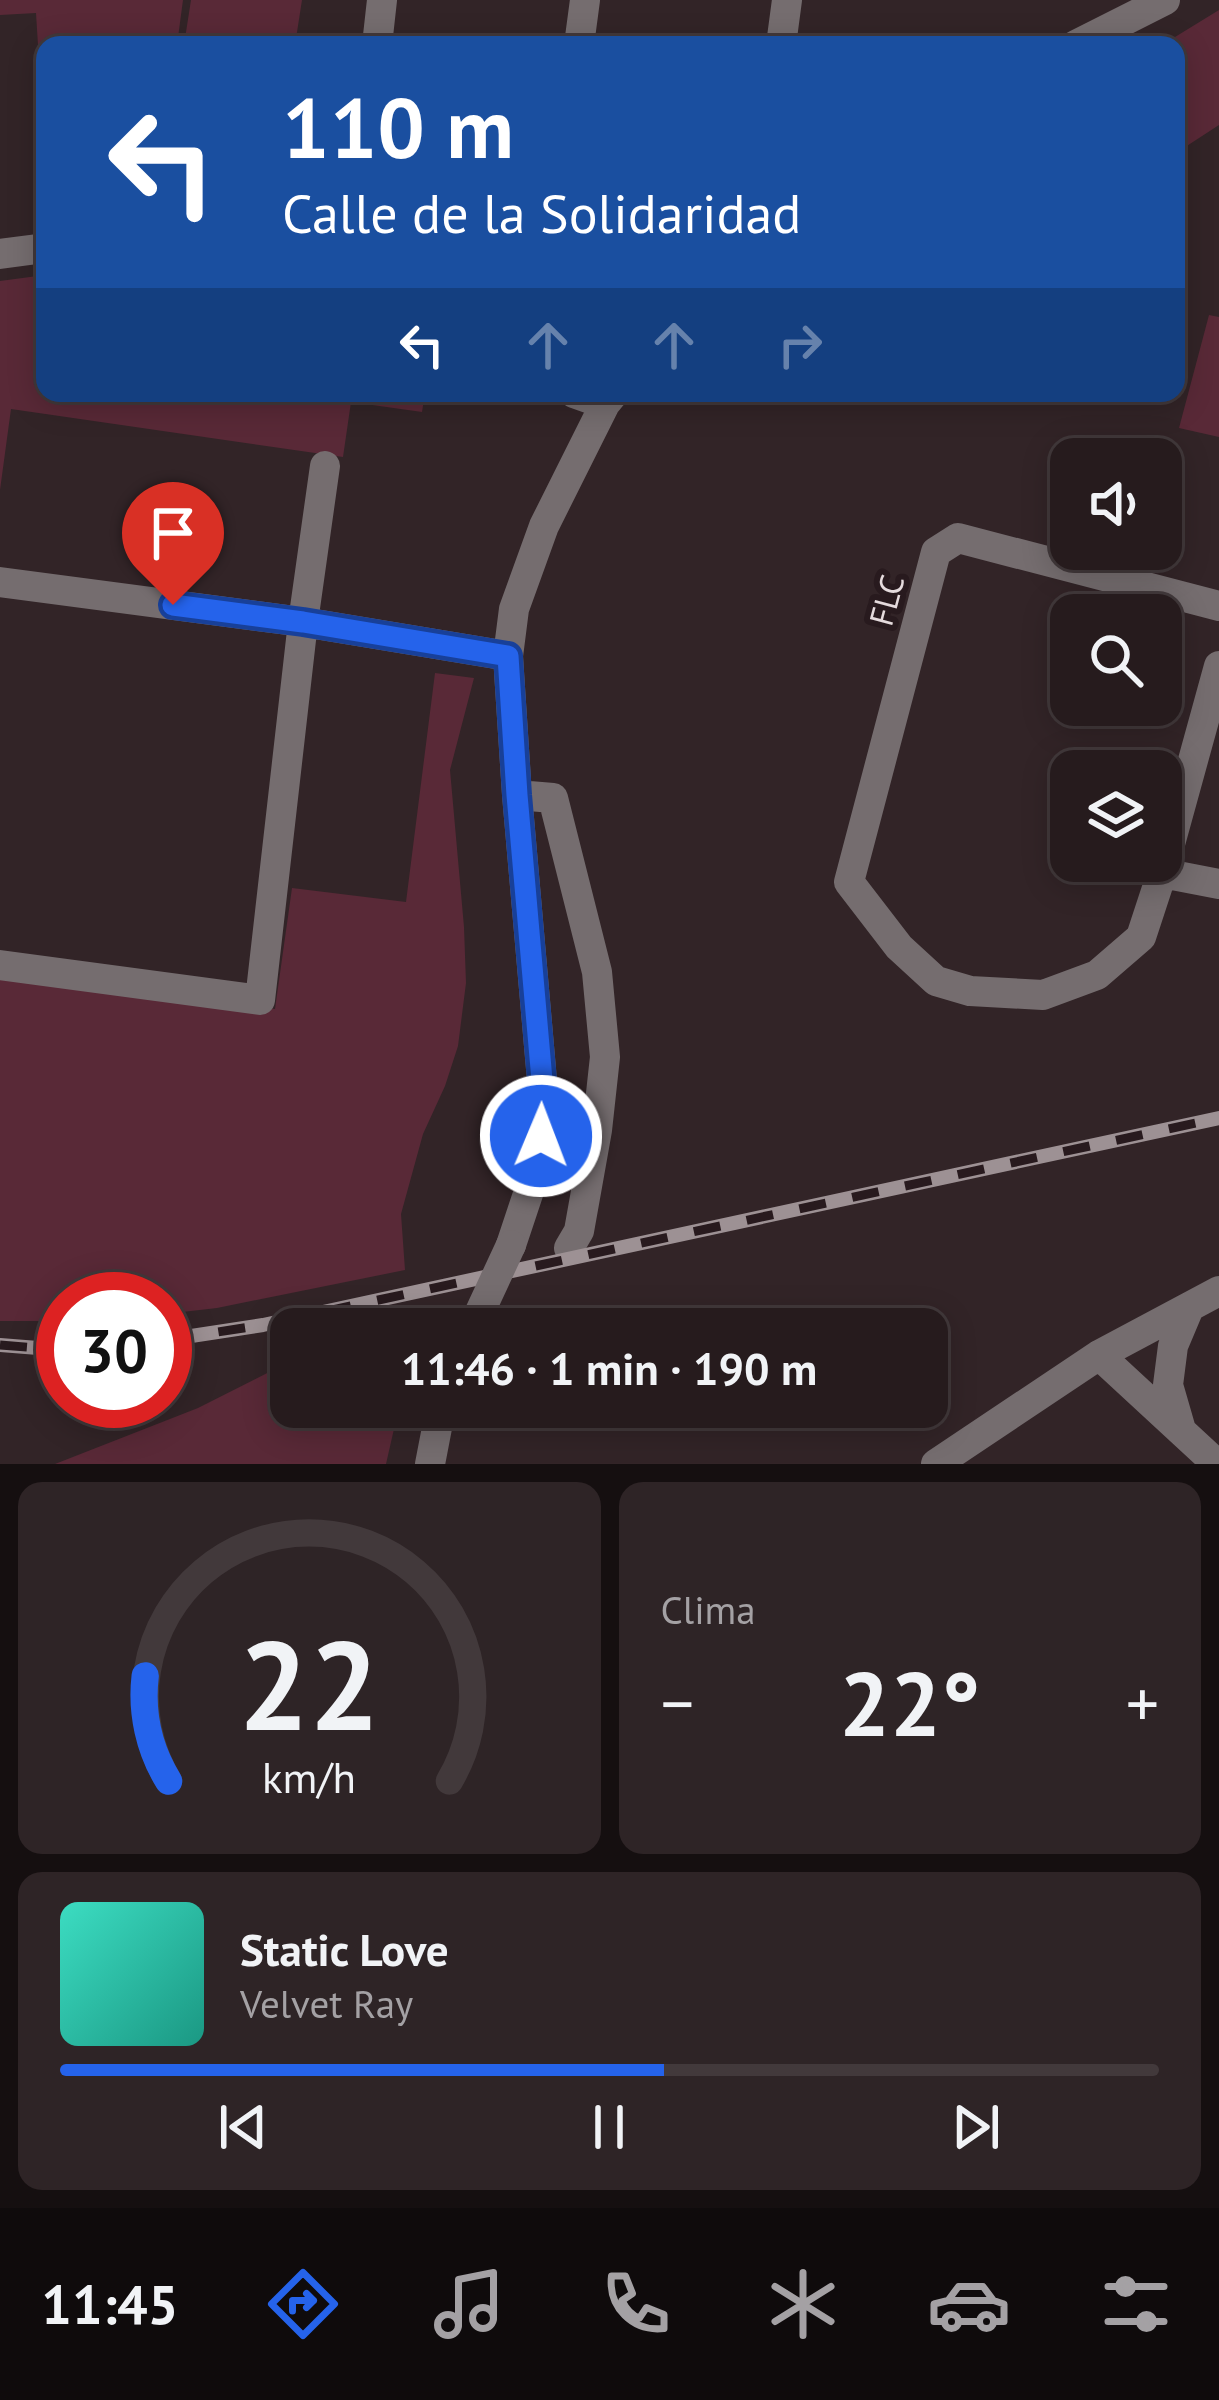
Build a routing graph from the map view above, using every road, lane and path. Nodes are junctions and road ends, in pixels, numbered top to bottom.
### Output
1 (585, 0) edge
2 (788, 0) edge
3 (1165, 0) edge
4 (580, 36) edge
5 (783, 36) edge
6 (1094, 36) edge
7 (36, 249) edge
8 (0, 254) edge
9 (607, 402) edge
10 (325, 466) dead end
11 (0, 582) edge
12 (1219, 606) edge
13 (303, 622) junction
14 (508, 656) junction
15 (1219, 665) edge
16 (517, 795) junction
17 (1182, 800) edge
18 (1182, 877) edge
19 (1159, 882) edge
20 (1219, 884) edge
21 (0, 965) edge
22 (569, 1248) dead end
23 (1219, 1292) edge
24 (482, 1308) edge
25 (1189, 1308) junction
26 (1099, 1355) junction
27 (437, 1428) edge
28 (1181, 1430) junction
29 (430, 1464) edge
30 (936, 1464) edge
31 (1217, 1464) edge

1 - 4 street
2 - 5 street
3 - 6 street
7 - 8 street
9 - 14 street
10 - 13 street
11 - 13 street
12 - 19 street, FLC
13 - 14 street
13 - 21 street
14 - 16 street
15 - 17 street
16 - 22 street
16 - 24 street, bridge
18 - 20 street
23 - 25 street
25 - 26 street
25 - 28 street
26 - 28 street
26 - 30 street
27 - 29 street
28 - 31 street

